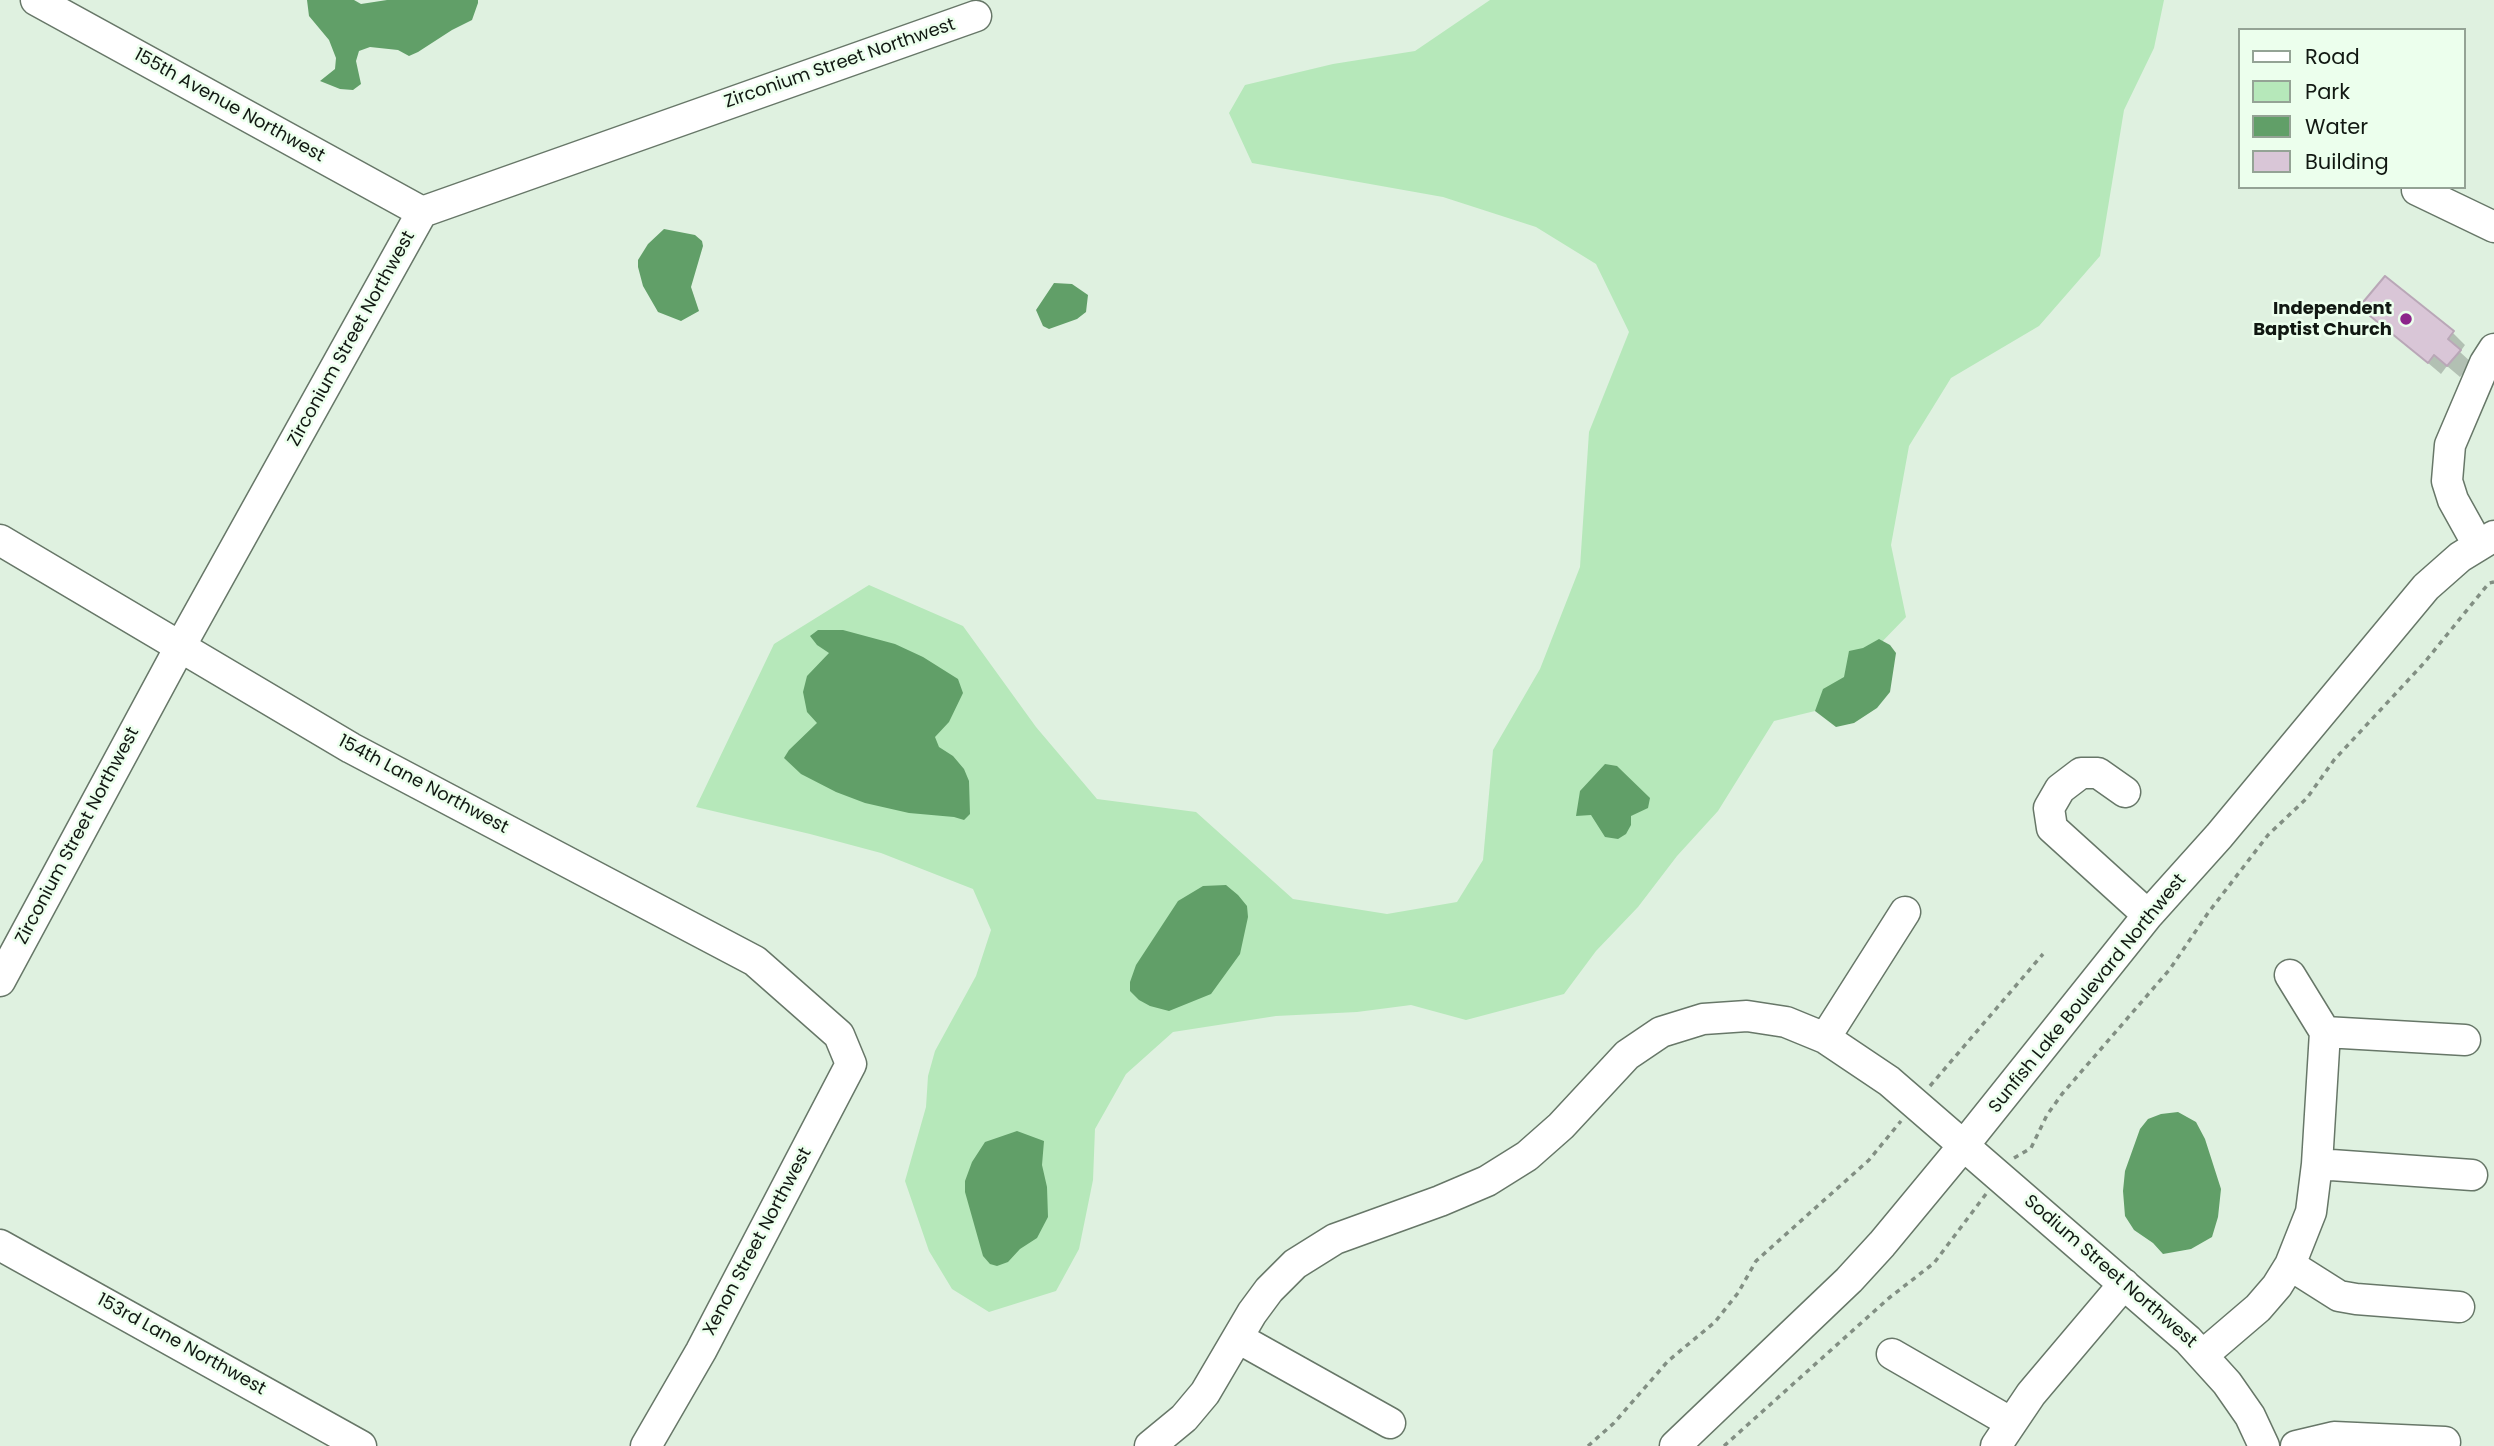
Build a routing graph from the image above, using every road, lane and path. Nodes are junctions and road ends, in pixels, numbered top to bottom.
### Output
1 (36, 0) edge
2 (976, 16) dead end
3 (2417, 190) dead end
4 (422, 212) junction
5 (2494, 227) edge
6 (2494, 349) edge
7 (0, 540) edge
8 (2486, 540) edge
9 (2494, 582) edge
10 (180, 647) junction
11 (2126, 792) dead end
12 (1905, 912) dead end
13 (2148, 915) junction
14 (2043, 954) dead end
15 (2290, 975) dead end
16 (0, 981) edge
17 (2325, 1032) junction
18 (839, 1035) joint
19 (1825, 1038) junction
20 (2465, 1040) dead end
21 (1915, 1103) junction
22 (1964, 1145) junction
23 (2317, 1164) junction
24 (2000, 1175) junction
25 (2472, 1175) dead end
26 (0, 1245) edge
27 (2290, 1265) junction
28 (2124, 1284) junction
29 (2459, 1307) dead end
30 (1238, 1338) junction
31 (1892, 1354) dead end
32 (2203, 1355) junction
33 (1391, 1423) dead end
34 (2003, 1434) edge
35 (2445, 1442) dead end
36 (361, 1446) edge
37 (646, 1446) edge
38 (1150, 1446) edge
39 (1588, 1446) edge
40 (1675, 1446) edge
41 (1724, 1446) edge
42 (2264, 1446) edge
43 (2296, 1446) edge

1 - 4 street, 155th Avenue Northwest
2 - 4 street, Zirconium Street Northwest
3 - 5 street
4 - 10 street, Zirconium Street Northwest
6 - 8 street
7 - 10 street, 154th Lane Northwest
8 - 13 street, Sunfish Lake Boulevard Northwest
9 - 24 path
10 - 16 street, Zirconium Street Northwest
10 - 18 street, 154th Lane Northwest
11 - 13 street
12 - 19 street
13 - 22 street, Sunfish Lake Boulevard Northwest
14 - 21 path
15 - 17 street
17 - 20 street
17 - 23 street
18 - 37 street, Xenon Street Northwest
19 - 21 street
19 - 30 street
21 - 22 street
21 - 39 path
22 - 24 street, Sodium Street Northwest
22 - 40 street, Sunfish Lake Boulevard Northwest
23 - 25 street
23 - 27 street
24 - 28 street, Sodium Street Northwest
24 - 41 path
26 - 36 street, 153rd Lane Northwest
27 - 29 street
27 - 32 street
28 - 32 street, Sodium Street Northwest
28 - 34 street
30 - 33 street
30 - 38 street
31 - 34 street
32 - 42 street, Sodium Street Northwest
35 - 43 street

